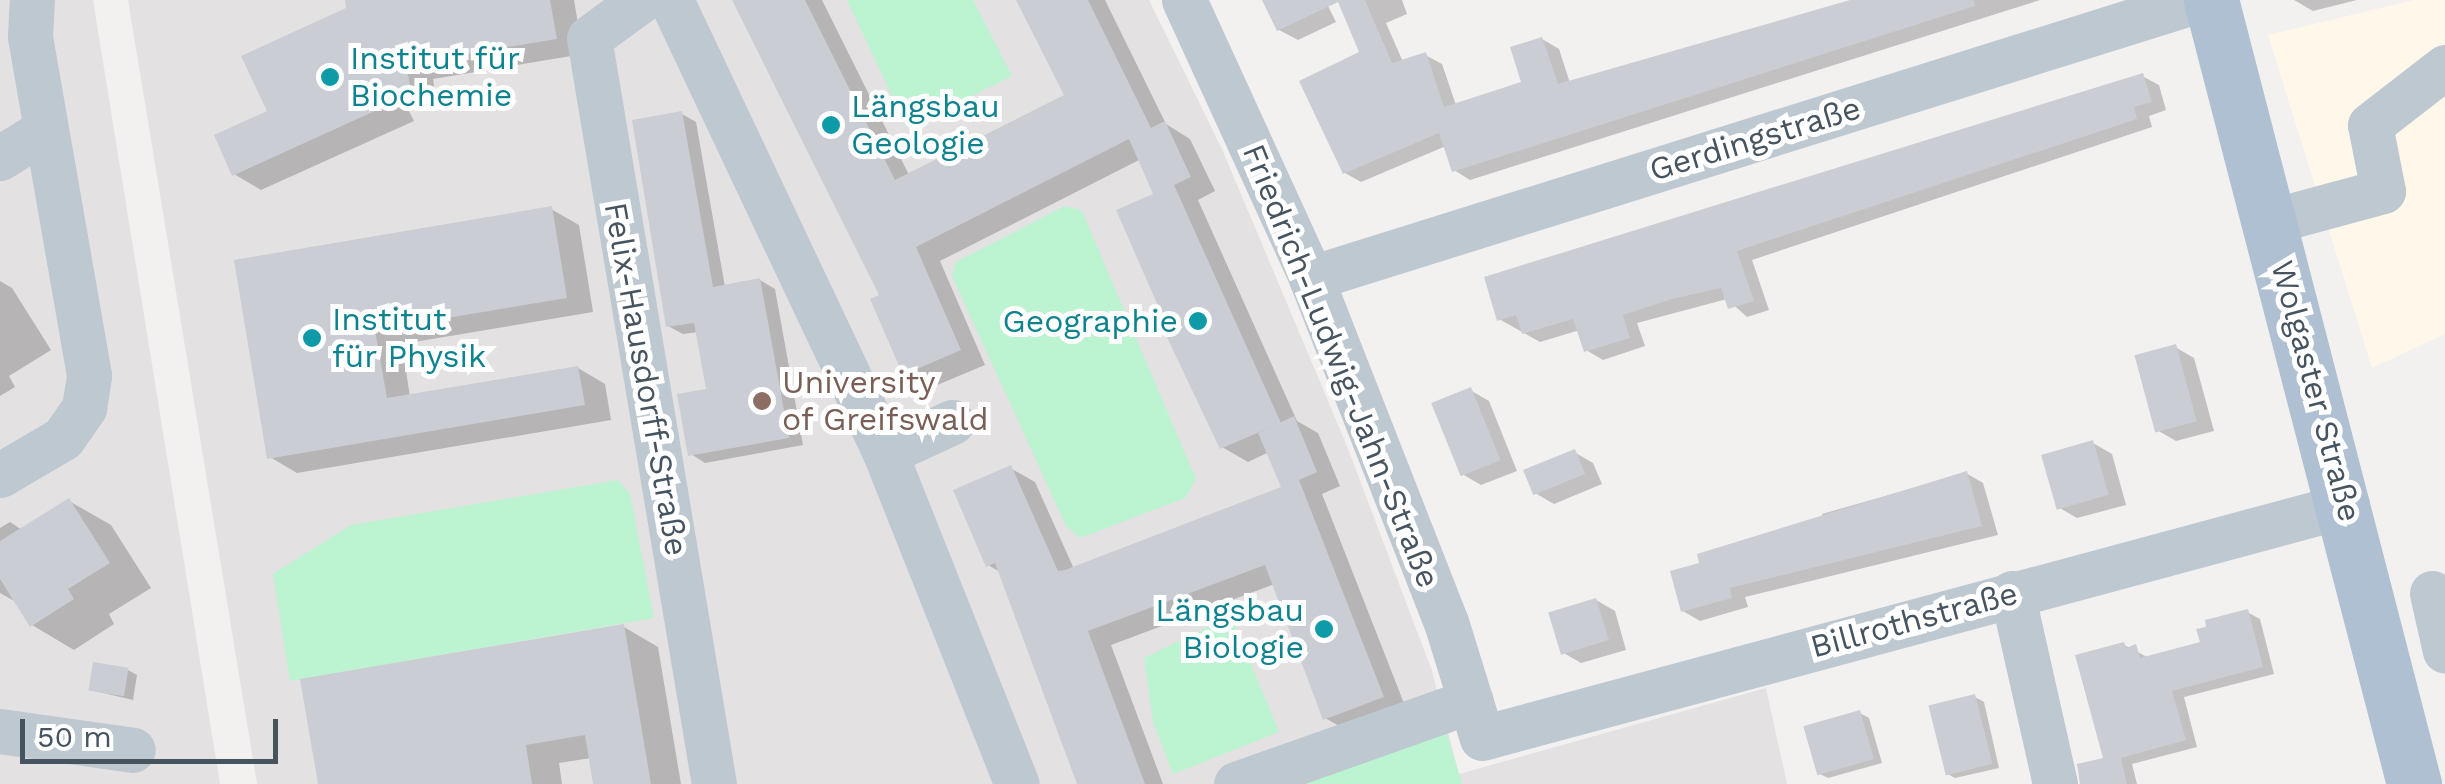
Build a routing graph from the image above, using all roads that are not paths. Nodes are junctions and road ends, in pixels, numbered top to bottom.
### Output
1 (32, 0) edge
2 (641, 0) edge
3 (672, 0) edge
4 (1184, 0) edge
5 (2200, 0) edge
6 (2211, 0) edge
7 (2445, 67) edge
8 (45, 130) junction
9 (0, 158) edge
10 (2272, 221) junction
11 (1311, 278) junction
12 (952, 422) dead end
13 (885, 453) junction
14 (0, 476) edge
15 (2346, 504) junction
16 (2012, 593) junction
17 (2432, 593) dead end
18 (2445, 651) edge
19 (1476, 720) junction
20 (0, 731) edge
21 (133, 750) dead end
22 (714, 784) edge
23 (1017, 784) edge
24 (1236, 784) edge
25 (2056, 784) edge
26 (2414, 784) edge

1 - 8 street
2 - 22 street, Felix-Hausdorff-Straße
3 - 13 street
4 - 11 street, Friedrich-Ludwig-Jahn-Straße
5 - 11 street, Gerdingstraße
6 - 10 main road, Wolgaster Straße
7 - 10 street
8 - 9 street
8 - 14 street
10 - 15 main road, Wolgaster Straße
11 - 19 street, Friedrich-Ludwig-Jahn-Straße
12 - 13 street
13 - 23 street
15 - 16 street, Billrothstraße
15 - 26 main road, Wolgaster Straße
16 - 19 street, Billrothstraße
16 - 25 street
17 - 18 street
19 - 24 street
20 - 21 street

